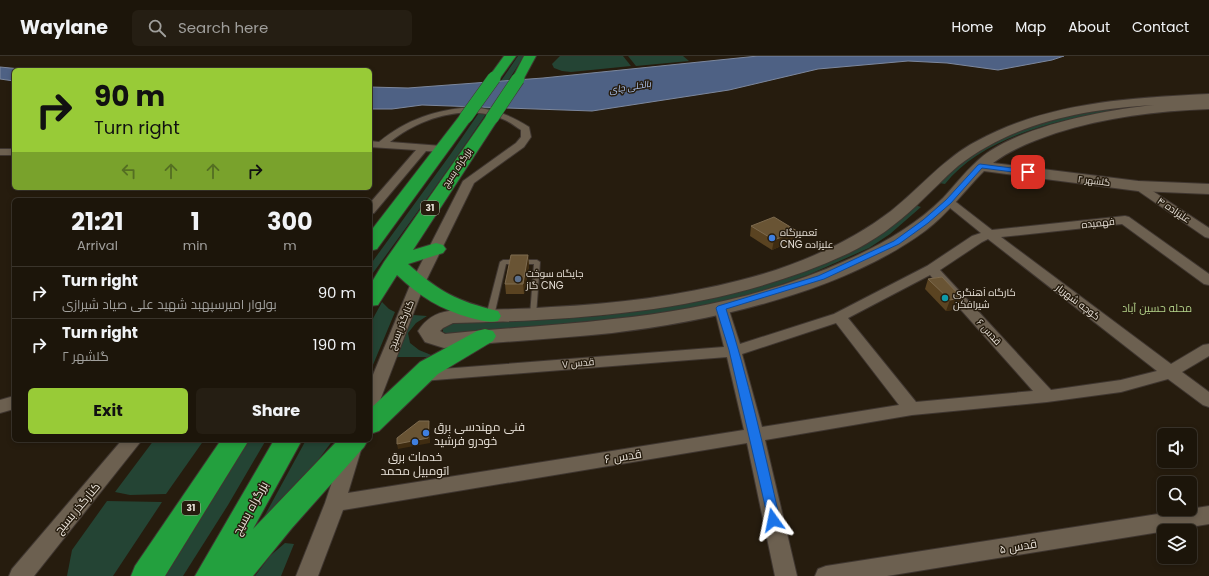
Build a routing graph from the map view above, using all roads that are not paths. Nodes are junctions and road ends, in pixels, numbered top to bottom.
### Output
1 (510, 56) edge
2 (530, 56) edge
3 (1209, 98) edge
4 (1209, 105) edge
5 (376, 145) edge
6 (423, 148) junction
7 (442, 149) junction
8 (0, 152) edge
9 (12, 152) edge
10 (980, 166) junction
11 (1138, 186) junction
12 (1209, 189) edge
13 (922, 192) junction
14 (948, 201) junction
15 (372, 208) edge
16 (991, 234) junction
17 (1209, 234) edge
18 (372, 242) edge
19 (436, 249) junction
20 (394, 262) junction
21 (932, 268) junction
22 (1209, 281) edge
23 (418, 283) junction
24 (372, 297) edge
25 (721, 308) junction
26 (533, 315) junction
27 (839, 317) junction
28 (487, 326) junction
29 (1209, 349) edge
30 (734, 350) junction
31 (1169, 373) junction
32 (422, 375) junction
33 (1047, 396) junction
34 (372, 398) edge
35 (1209, 401) edge
36 (12, 403) edge
37 (0, 407) edge
38 (912, 409) junction
39 (372, 422) edge
40 (755, 435) junction
41 (131, 442) edge
42 (234, 442) edge
43 (287, 442) edge
44 (352, 442) edge
45 (353, 442) edge
46 (335, 503) junction
47 (1209, 515) edge
48 (20, 576) edge
49 (147, 576) edge
50 (211, 576) edge
51 (233, 576) edge
52 (307, 576) edge
53 (786, 576) edge
54 (826, 576) edge

1 - 7 highway, 31, bridge
2 - 20 highway, بزرگراه بسیج / 31, bridge
3 - 13 main road
4 - 10 main road
5 - 6 street
5 - 19 street, کنارگذر بسیج
6 - 7 street
6 - 15 street
7 - 18 highway, 31
8 - 9 street
10 - 11 main road, گلشهر ۲
10 - 14 main road
11 - 12 main road, گلشهر ۲
11 - 17 street, علیزاده ۴
13 - 14 main road
13 - 26 main road
14 - 16 street, کوچه شهریار
14 - 25 main road
16 - 21 street, فهمیده
16 - 22 street, فهمیده
16 - 31 street, کوچه شهریار
19 - 20 highway
19 - 23 street, کنارگذر بسیج
20 - 23 highway
20 - 24 highway, بزرگراه بسیج / 31
21 - 27 street, فهمیده
21 - 33 street, قدس ۶
23 - 28 highway
23 - 34 street, کنارگذر بسیج
25 - 28 main road
25 - 30 street
26 - 28 main road
26 - 28 lane
27 - 30 street, قدس ۷
27 - 38 street
28 - 32 highway
29 - 31 street, قدس ۶
30 - 32 street, قدس ۷
30 - 40 street
31 - 33 street, قدس ۶
31 - 35 street, کوچه شهریار
32 - 39 highway
33 - 38 street, قدس ۶
36 - 37 street
38 - 40 street, قدس ۶
40 - 46 street, قدس ۶
40 - 53 street
41 - 48 street, کنارگذر بسیج
42 - 49 highway, 31
43 - 50 highway, بزرگراه بسیج
44 - 51 highway
45 - 46 street
46 - 52 street
47 - 54 street, قدس ۵

